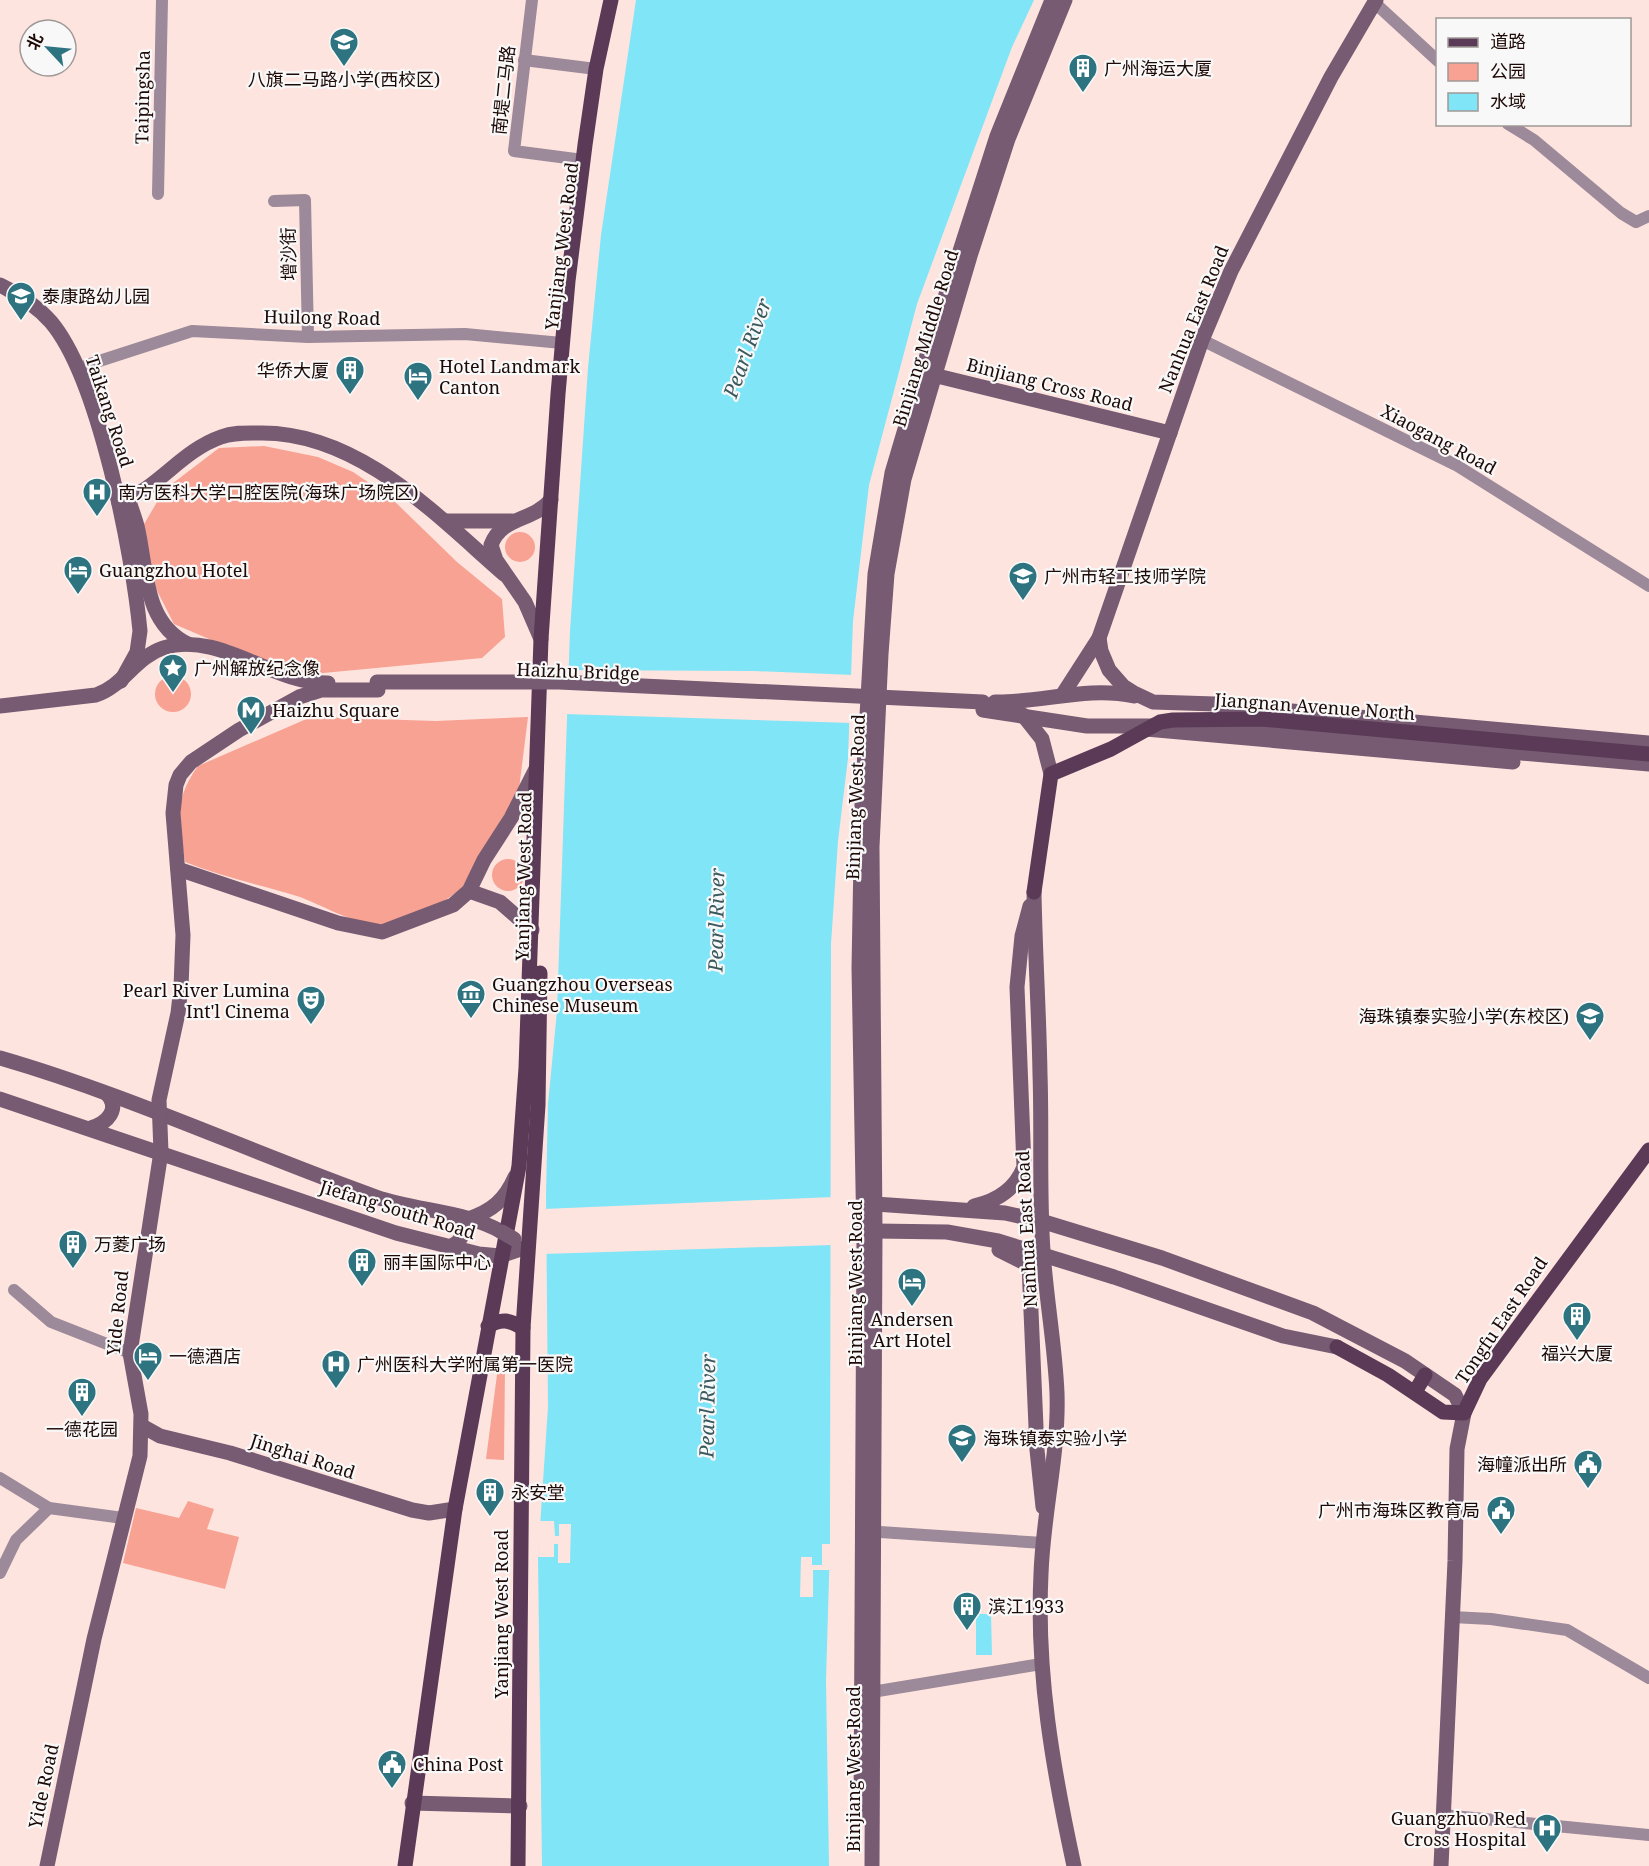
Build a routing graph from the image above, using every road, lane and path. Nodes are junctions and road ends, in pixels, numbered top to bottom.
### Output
1 (162, 0) edge
2 (532, 0) edge
3 (611, 0) edge
4 (619, 0) edge
5 (1052, 0) edge
6 (1065, 0) edge
7 (1376, 2) edge
8 (524, 60) junction
9 (1436, 60) edge
10 (601, 69) junction
11 (1512, 126) edge
12 (583, 160) junction
13 (158, 194) dead end
14 (274, 201) dead end
15 (1649, 216) edge
16 (0, 275) edge
17 (0, 285) edge
18 (308, 337) junction
19 (1202, 340) junction
20 (562, 343) junction
21 (87, 365) junction
22 (928, 374) junction
23 (1170, 433) junction
24 (551, 500) junction
25 (124, 501) junction
26 (516, 521) junction
27 (446, 522) junction
28 (504, 574) junction
29 (1649, 586) edge
30 (1100, 638) junction
31 (541, 639) junction
32 (188, 644) junction
33 (121, 681) junction
34 (377, 686) junction
35 (1063, 694) junction
36 (873, 700) junction
37 (1153, 702) junction
38 (0, 706) edge
39 (982, 706) junction
40 (1023, 715) junction
41 (1262, 719) junction
42 (1143, 727) junction
43 (1649, 743) edge
44 (1649, 754) edge
45 (191, 762) joint
46 (1649, 764) edge
47 (536, 769) junction
48 (1051, 774) junction
49 (1649, 774) edge
50 (178, 869) junction
51 (469, 891) junction
52 (1034, 892) junction
53 (532, 930) junction
54 (0, 1058) edge
55 (107, 1094) junction
56 (0, 1099) edge
57 (158, 1114) junction
58 (1022, 1122) junction
59 (91, 1128) junction
60 (1649, 1150) edge
61 (161, 1152) junction
62 (519, 1166) junction
63 (1041, 1168) junction
64 (875, 1204) junction
65 (962, 1209) junction
66 (863, 1216) junction
67 (463, 1218) junction
68 (1041, 1221) junction
69 (875, 1231) junction
70 (514, 1240) junction
71 (450, 1247) junction
72 (500, 1256) junction
73 (1035, 1258) junction
74 (14, 1290) dead end
75 (488, 1326) junction
76 (523, 1328) junction
77 (130, 1353) junction
78 (1425, 1375) junction
79 (1043, 1379) dead end
80 (1415, 1392) junction
81 (1464, 1413) junction
82 (142, 1426) junction
83 (0, 1478) edge
84 (49, 1508) junction
85 (455, 1509) junction
86 (123, 1518) junction
87 (1045, 1522) junction
88 (867, 1531) junction
89 (1043, 1544) junction
90 (0, 1572) edge
91 (1452, 1614) junction
92 (1041, 1664) junction
93 (1649, 1678) edge
94 (872, 1692) junction
95 (412, 1803) junction
96 (520, 1806) junction
97 (1443, 1815) junction
98 (1649, 1835) edge
99 (47, 1866) edge
100 (405, 1866) edge
101 (518, 1866) edge
102 (862, 1866) edge
103 (872, 1866) edge
104 (1074, 1866) edge
105 (1441, 1866) edge

1 - 13 street, Taipingsha
2 - 8 street, 南堤二马路
3 - 10 main road
4 - 10 main road
5 - 22 main road, Binjiang Middle Road
6 - 22 main road, Binjiang Middle Road
7 - 9 street
7 - 19 main road, Nanhua East Road
8 - 10 street
8 - 12 street, 南堤二马路
10 - 12 main road, Yanjiang West Road
10 - 70 main road, Yanjiang West Road
11 - 15 street
12 - 20 main road, Yanjiang West Road
14 - 18 street, 增沙街
16 - 21 main road, Taikang Road
17 - 25 main road, Taikang Road
18 - 20 street, Huilong Road
18 - 21 street, Huilong Road
19 - 23 main road, Nanhua East Road
19 - 29 street, Xiaogang Road
20 - 24 main road, Yanjiang West Road
21 - 25 main road, Taikang Road
22 - 23 main road, Binjiang Cross Road
22 - 36 main road, Binjiang Middle Road
23 - 30 main road, Nanhua East Road
24 - 26 main road
24 - 31 main road, Yanjiang West Road
25 - 27 main road
25 - 32 main road, Taikang Road
25 - 33 main road, Taikang Road
26 - 27 main road
26 - 28 main road
27 - 28 main road
28 - 31 main road
30 - 35 main road, Nanhua East Road
30 - 37 main road
31 - 47 main road, Yanjiang West Road
32 - 33 main road
32 - 34 main road, Haizhu Bridge
33 - 38 main road
34 - 39 main road, Haizhu Bridge, bridge
34 - 45 main road, Haizhu Bridge
35 - 37 main road, Jiangnan Avenue North
35 - 39 main road, Jiangnan Avenue North
36 - 64 main road, Binjiang West Road
36 - 66 main road, Binjiang West Road
37 - 41 main road, Jiangnan Avenue North
37 - 43 main road
39 - 40 main road, Jiangnan Avenue North
40 - 42 main road, Jiangnan Avenue North
40 - 48 main road, Nanhua East Road
41 - 42 main road
41 - 44 main road, Jiangnan Avenue North
42 - 46 main road, Jiangnan Avenue North
42 - 48 main road
42 - 49 main road
45 - 50 main road, Yide Road
47 - 51 main road
47 - 53 main road, Yanjiang West Road
48 - 52 main road, Nanhua East Road
50 - 51 main road
50 - 57 main road, Yide Road
51 - 53 main road
52 - 58 main road
52 - 63 main road, Nanhua East Road
53 - 62 main road, Yanjiang West Road
54 - 55 main road, Jiefang South Road
55 - 57 main road, Jiefang South Road
55 - 59 main road
56 - 59 main road, Jiefang South Road
57 - 61 main road, Yide Road
57 - 67 main road, Jiefang South Road
58 - 63 main road
58 - 65 main road
59 - 61 main road, Jiefang South Road
60 - 81 main road, Tongfu East Road
61 - 71 main road, Jiefang South Road
61 - 77 main road, Yide Road
62 - 67 main road
62 - 72 main road, Yanjiang West Road
63 - 68 main road, Nanhua East Road
64 - 65 main road
64 - 66 main road
64 - 69 main road, Binjiang West Road
65 - 68 main road
66 - 69 main road
66 - 88 main road, Binjiang West Road
67 - 70 main road, Jiefang South Road
67 - 71 main road
68 - 73 main road, Nanhua East Road
68 - 78 main road
69 - 73 main road
69 - 88 main road, Binjiang West Road
70 - 72 main road, Jiefang South Road
70 - 76 main road, Yanjiang West Road
71 - 72 main road, Jiefang South Road
72 - 75 main road, Yanjiang West Road
73 - 80 main road
73 - 87 main road
73 - 87 main road, Nanhua East Road
74 - 77 street
75 - 76 main road
75 - 85 main road, Yanjiang West Road
76 - 96 main road, Yanjiang West Road
77 - 82 main road, Yide Road
78 - 80 main road
78 - 81 main road
79 - 87 main road
80 - 81 main road
81 - 91 main road, Tongfu East Road
82 - 85 main road, Jinghai Road
82 - 86 main road, Yide Road
83 - 84 street
84 - 86 street
84 - 90 street
85 - 95 main road, Yanjiang West Road
86 - 99 main road, Yide Road
87 - 89 main road, Nanhua East Road
88 - 89 street
88 - 94 main road, Binjiang West Road
88 - 102 main road, Binjiang West Road
89 - 92 main road, Nanhua East Road
91 - 93 street
91 - 97 main road, Tongfu East Road
92 - 94 street
92 - 104 main road, Nanhua East Road
94 - 103 main road, Binjiang West Road
95 - 96 main road
95 - 100 main road, Yanjiang West Road
96 - 101 main road, Yanjiang West Road
97 - 98 street
97 - 105 main road, Tongfu East Road

